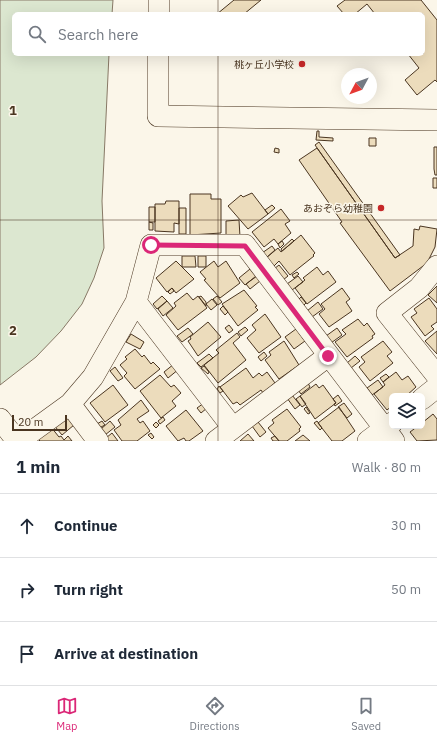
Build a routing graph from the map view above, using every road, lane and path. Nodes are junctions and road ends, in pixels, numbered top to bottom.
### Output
1 (159, 0) edge
2 (159, 12) edge
3 (158, 56) edge
4 (437, 120) edge
5 (437, 266) edge
6 (136, 302) junction
7 (328, 356) junction
8 (437, 376) edge
9 (437, 387) edge
10 (425, 397) edge
11 (70, 404) junction
12 (0, 419) edge
13 (233, 428) junction
14 (385, 433) edge
15 (18, 441) edge
16 (98, 441) edge
17 (216, 441) edge

1 - 2 street
3 - 4 street
5 - 8 street
6 - 7 street
6 - 11 street
6 - 13 street
7 - 13 street
7 - 14 street
9 - 10 street
11 - 15 street
11 - 16 street
12 - 15 street
13 - 17 street

